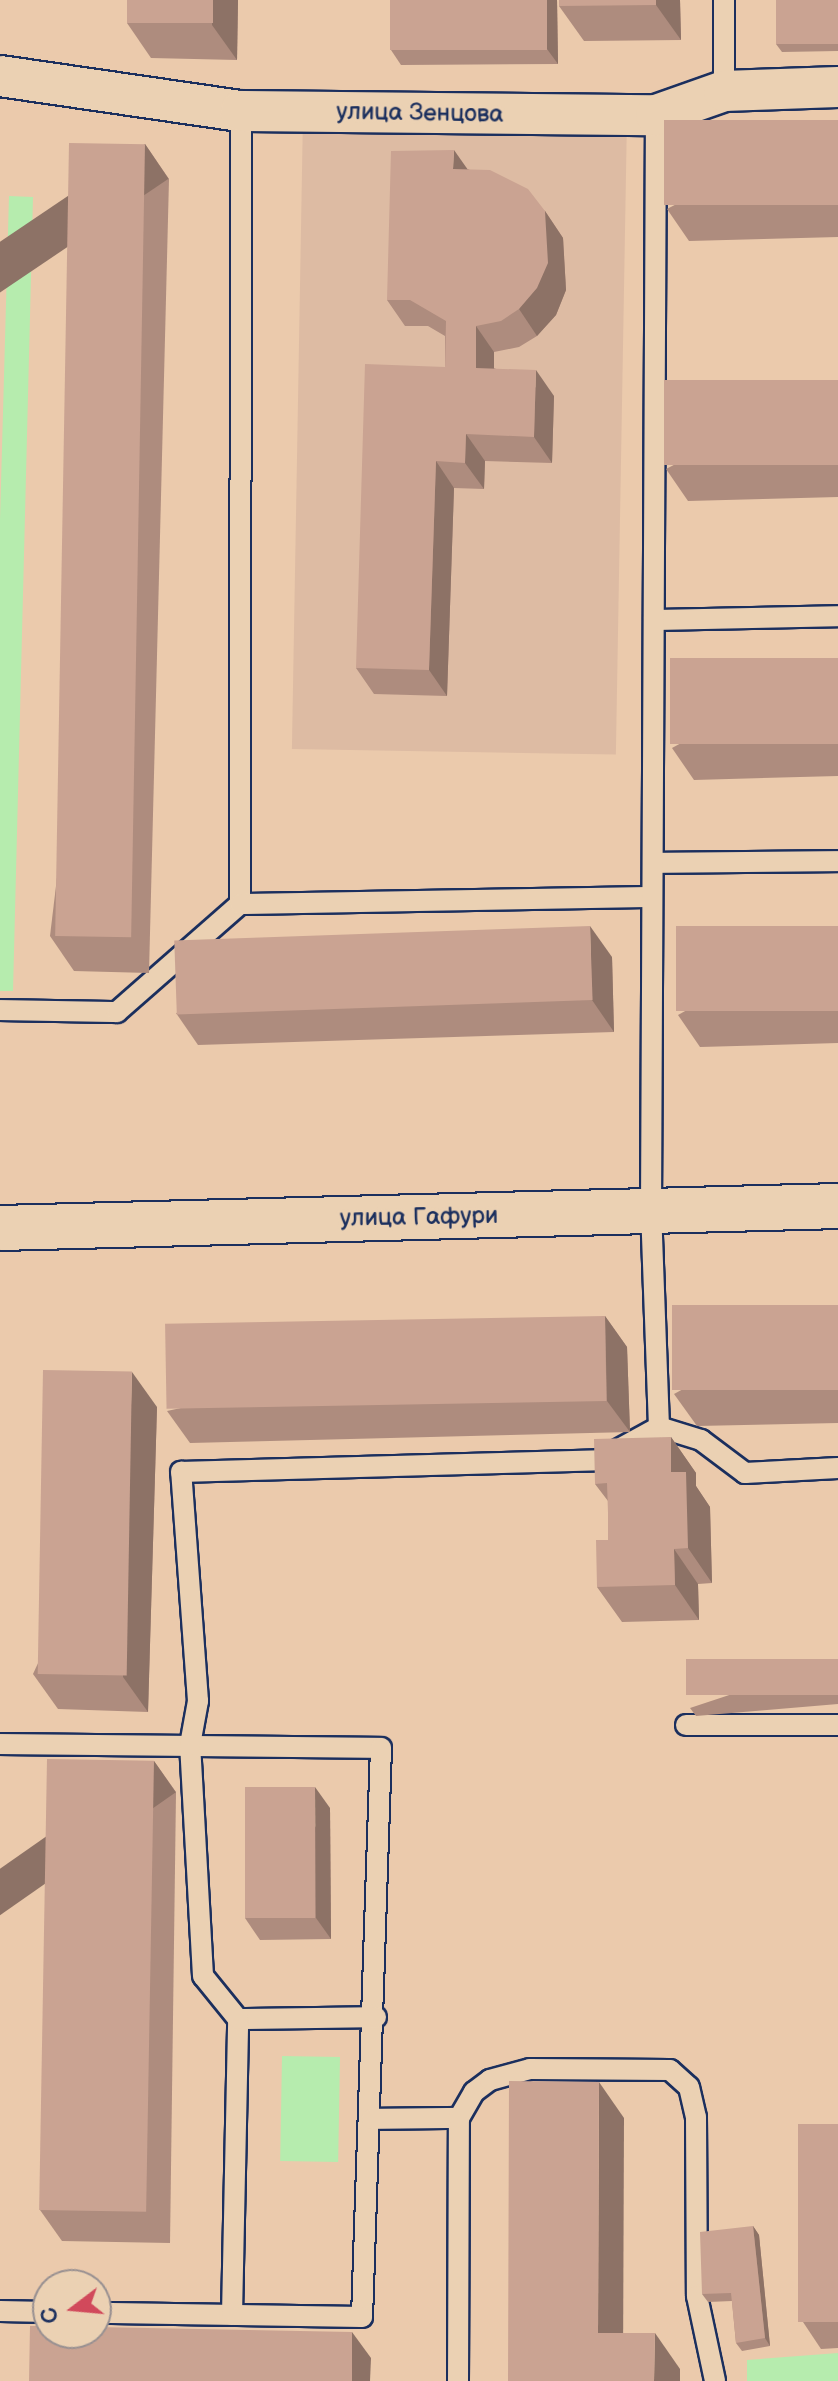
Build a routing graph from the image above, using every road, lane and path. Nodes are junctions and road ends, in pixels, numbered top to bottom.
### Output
1 (724, 0) edge
2 (0, 76) edge
3 (838, 87) edge
4 (724, 91) junction
5 (241, 111) junction
6 (656, 115) junction
7 (838, 616) edge
8 (654, 620) junction
9 (838, 861) edge
10 (653, 863) junction
11 (652, 897) junction
12 (240, 904) junction
13 (0, 1010) edge
14 (838, 1206) edge
15 (651, 1211) junction
16 (0, 1228) edge
17 (659, 1427) junction
18 (838, 1468) edge
19 (686, 1725) dead end
20 (838, 1725) edge
21 (0, 1744) edge
22 (190, 1745) junction
23 (376, 2017) junction
24 (238, 2019) junction
25 (459, 2118) junction
26 (372, 2119) junction
27 (0, 2311) edge
28 (32, 2312) edge
29 (112, 2313) edge
30 (232, 2315) junction
31 (458, 2381) edge
32 (715, 2381) edge

1 - 4 lane
2 - 5 street, улица Зенцова
3 - 4 street, улица Зенцова
4 - 6 street, улица Зенцова
5 - 6 street, улица Зенцова
5 - 12 lane
6 - 8 lane
7 - 8 lane
8 - 10 lane
9 - 10 lane
10 - 11 lane
11 - 12 lane
11 - 15 lane
12 - 13 lane
14 - 15 main road, улица Гафури
15 - 16 main road, улица Гафури
15 - 17 lane
17 - 18 lane
17 - 22 lane
19 - 20 lane
21 - 22 lane
22 - 23 lane
22 - 24 lane
23 - 24 lane
23 - 26 lane
24 - 30 lane
25 - 26 lane
25 - 31 lane
25 - 32 lane
26 - 30 lane
27 - 28 lane
29 - 30 lane

